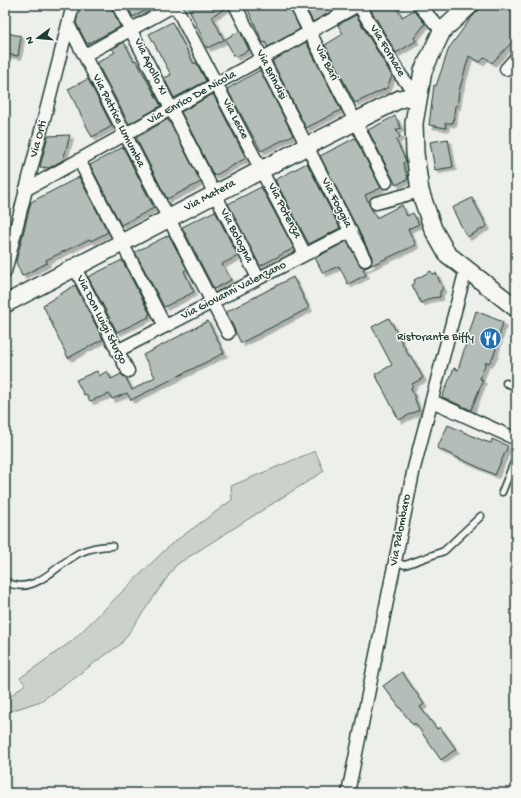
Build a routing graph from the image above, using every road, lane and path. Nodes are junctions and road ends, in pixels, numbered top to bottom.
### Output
1 (74, 5) edge
2 (118, 5) edge
3 (175, 5) edge
4 (235, 5) edge
5 (296, 5) edge
6 (359, 5) edge
7 (419, 5) edge
8 (470, 5) edge
9 (68, 24) junction
10 (131, 30) junction
11 (442, 30) junction
12 (310, 32) junction
13 (84, 55) junction
14 (262, 58) junction
15 (516, 58) edge
16 (506, 69) dead end
17 (216, 84) junction
18 (417, 95) junction
19 (171, 109) junction
20 (356, 122) junction
21 (125, 135) junction
22 (307, 146) junction
23 (79, 160) junction
24 (262, 169) junction
25 (386, 182) dead end
26 (25, 190) junction
27 (420, 191) junction
28 (214, 194) junction
29 (376, 203) dead end
30 (168, 218) junction
31 (351, 231) junction
32 (121, 242) junction
33 (9, 243) edge
34 (305, 254) junction
35 (365, 260) dead end
36 (74, 268) junction
37 (466, 269) junction
38 (5, 272) edge
39 (258, 278) junction
40 (212, 302) junction
41 (5, 304) edge
42 (516, 308) edge
43 (165, 326) junction
44 (228, 333) dead end
45 (117, 350) junction
46 (128, 371) dead end
47 (506, 383) dead end
48 (516, 387) edge
49 (432, 401) junction
50 (516, 439) edge
51 (516, 457) edge
52 (502, 492) dead end
53 (481, 516) dead end
54 (112, 546) dead end
55 (395, 562) junction
56 (5, 581) edge
57 (348, 793) edge

1 - 9 street, Via Orti
2 - 10 street, Via Apollo XI
3 - 10 street
3 - 17 street, Via Lecce
4 - 14 street, Via Brindisi
5 - 12 street, Via Bari
6 - 12 street, Via Enrico De Nicola
6 - 18 street, Via Fornace
7 - 11 street
8 - 11 street
9 - 13 street, Via Patrice Lumumba
9 - 26 street, Via Orti
10 - 13 street
10 - 19 street, Via Apollo XI
11 - 18 street
12 - 14 street, Via Enrico De Nicola
12 - 20 street, Via Bari
13 - 21 street, Via Patrice Lumumba
14 - 17 street, Via Enrico De Nicola
14 - 22 street, Via Brindisi
15 - 16 street
17 - 19 street, Via Enrico De Nicola
17 - 24 street, Via Lecce
18 - 20 street, Via Matera
18 - 27 street
19 - 21 street, Via Enrico De Nicola
19 - 28 street, Via Apollo XI
20 - 22 street, Via Matera
20 - 25 street, Via Bari
21 - 23 street, Via Enrico De Nicola
21 - 30 street, Via Patrice Lumumba
22 - 24 street, Via Matera
22 - 31 street, Via Foggia
23 - 26 street, Via Enrico De Nicola
23 - 32 street
24 - 28 street, Via Matera
24 - 34 street, Via Potenza
26 - 33 street, Via Orti
27 - 29 street
27 - 37 street
28 - 30 street, Via Matera
28 - 39 street, Via Bologna
30 - 32 street, Via Matera
30 - 40 street, Via Patrice Lumumba
31 - 34 street, Via Giovanni Valenzano
31 - 35 street, Via Foggia
32 - 36 street, Via Matera
32 - 43 street
33 - 38 street, Via Orti
34 - 39 street, Via Giovanni Valenzano
36 - 41 street, Via Matera
36 - 45 street, Via Don Luigi Sturzo
37 - 42 street
37 - 49 street, Via Palombaro
39 - 40 street, Via Giovanni Valenzano
40 - 43 street, Via Giovanni Valenzano
40 - 44 street, Via Patrice Lumumba
43 - 45 street, Via Giovanni Valenzano
45 - 46 street, Via Don Luigi Sturzo
47 - 48 lane
49 - 50 street
49 - 55 street, Via Palombaro
51 - 52 lane
53 - 55 lane
54 - 56 lane
55 - 57 street, Via Palombaro

